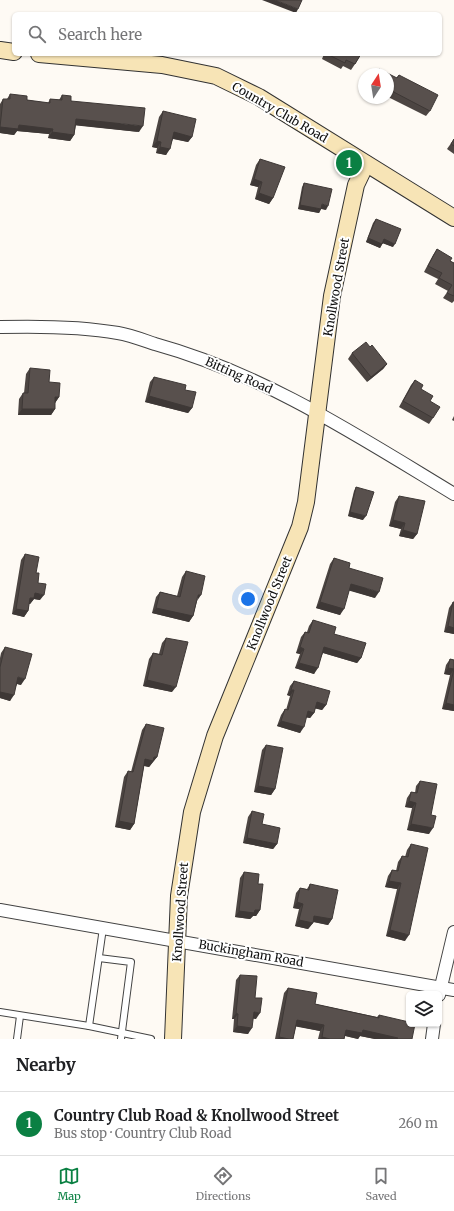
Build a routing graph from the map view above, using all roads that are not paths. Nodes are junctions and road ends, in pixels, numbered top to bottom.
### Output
1 (0, 50) edge
2 (12, 52) edge
3 (61, 56) edge
4 (366, 164) junction
5 (454, 218) edge
6 (0, 327) edge
7 (317, 411) junction
8 (454, 494) edge
9 (0, 910) edge
10 (103, 928) junction
11 (454, 932) edge
12 (177, 940) junction
13 (99, 958) junction
14 (454, 990) edge
15 (440, 991) edge
16 (0, 1012) edge
17 (20, 1016) junction
18 (89, 1026) junction
19 (434, 1027) edge
20 (121, 1036) edge
21 (17, 1039) edge
22 (151, 1039) edge
23 (173, 1039) edge
24 (432, 1039) edge

1 - 2 main road
3 - 4 main road, Country Club Road
4 - 5 main road, Country Club Road
4 - 7 main road, Knollwood Street
6 - 7 street, Bitting Road
7 - 8 street, Bitting Road
7 - 12 main road, Knollwood Street
9 - 10 street, Buckingham Road
10 - 12 street, Buckingham Road
10 - 13 lane
11 - 15 street
12 - 15 street, Buckingham Road
12 - 23 main road, Knollwood Street
13 - 18 lane
13 - 20 lane
14 - 15 street, Buckingham Road
16 - 17 lane
17 - 18 lane
17 - 21 lane
18 - 20 lane
19 - 24 street
20 - 22 lane

